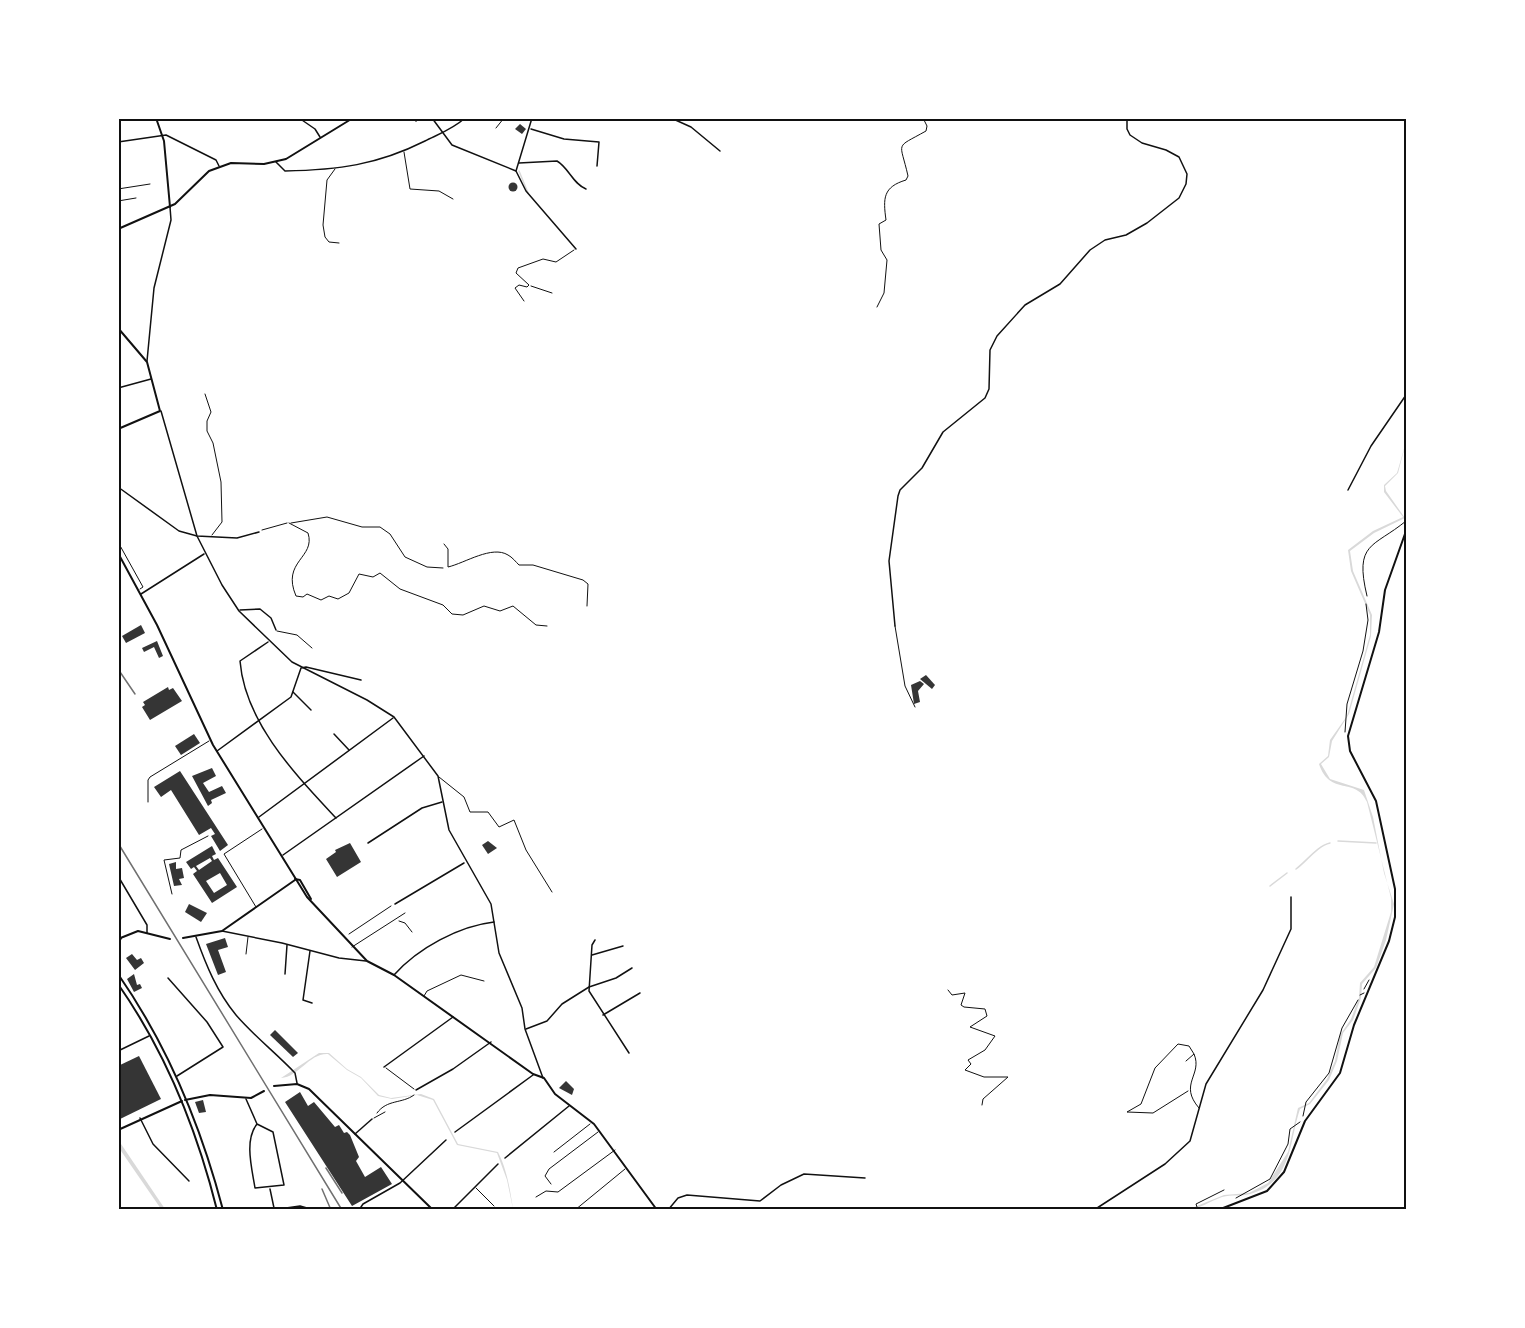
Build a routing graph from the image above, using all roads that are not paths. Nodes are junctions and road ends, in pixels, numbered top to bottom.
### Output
1 (156, 118) edge
2 (299, 118) edge
3 (353, 118) edge
4 (412, 118) edge
5 (419, 118) edge
6 (432, 118) edge
7 (465, 118) edge
8 (504, 118) edge
9 (532, 118) edge
10 (671, 118) edge
11 (1127, 118) edge
12 (496, 128) dead end
13 (531, 128) junction
14 (443, 134) junction
15 (162, 135) junction
16 (320, 137) junction
17 (118, 142) edge
18 (720, 151) dead end
19 (404, 152) junction
20 (276, 162) junction
21 (518, 164) junction
22 (219, 166) junction
23 (597, 166) dead end
24 (334, 169) junction
25 (516, 171) junction
26 (586, 189) dead end
27 (453, 199) dead end
28 (170, 207) junction
29 (118, 229) edge
30 (339, 243) dead end
31 (576, 249) joint
32 (529, 285) junction
33 (552, 293) dead end
34 (524, 301) dead end
35 (118, 328) edge
36 (147, 362) junction
37 (152, 379) junction
38 (118, 388) edge
39 (205, 394) dead end
40 (1407, 395) edge
41 (160, 411) junction
42 (118, 429) edge
43 (118, 487) edge
44 (1348, 490) dead end
45 (1407, 531) edge
46 (259, 532) road end
47 (212, 535) junction
48 (197, 536) junction
49 (118, 542) edge
50 (118, 553) edge
51 (205, 553) junction
52 (138, 589) junction
53 (141, 594) junction
54 (240, 610) junction
55 (895, 626) joint
56 (276, 630) joint
57 (269, 641) junction
58 (312, 648) dead end
59 (301, 668) junction
60 (361, 680) dead end
61 (292, 692) junction
62 (367, 700) junction
63 (364, 705) dead end
64 (915, 707) dead end
65 (311, 710) dead end
66 (393, 717) junction
67 (260, 720) junction
68 (334, 734) dead end
69 (211, 740) junction
70 (217, 751) junction
71 (350, 751) junction
72 (425, 756) junction
73 (438, 776) junction
74 (305, 785) junction
75 (148, 802) dead end
76 (442, 802) junction
77 (257, 818) junction
78 (336, 818) junction
79 (264, 828) junction
80 (208, 836) dead end
81 (368, 843) dead end
82 (281, 856) junction
83 (466, 862) junction
84 (118, 876) edge
85 (295, 880) junction
86 (552, 892) dead end
87 (172, 894) dead end
88 (1291, 897) dead end
89 (395, 904) road end
90 (256, 908) junction
91 (405, 913) dead end
92 (495, 922) junction
93 (222, 932) junction
94 (146, 934) junction
95 (196, 937) junction
96 (183, 938) dead end
97 (248, 938) junction
98 (170, 939) dead end
99 (119, 940) edge
100 (595, 940) dead end
101 (287, 944) junction
102 (624, 946) dead end
103 (352, 947) junction
104 (310, 950) junction
105 (246, 954) dead end
106 (591, 955) junction
107 (367, 962) junction
108 (632, 969) dead end
109 (118, 974) edge
110 (285, 974) dead end
111 (394, 975) junction
112 (168, 978) dead end
113 (484, 981) dead end
114 (118, 984) edge
115 (589, 987) junction
116 (640, 993) dead end
117 (1364, 993) road end
118 (1359, 995) road end
119 (424, 996) junction
120 (312, 1003) dead end
121 (603, 1015) junction
122 (454, 1016) junction
123 (525, 1029) junction
124 (149, 1036) junction
125 (490, 1042) junction
126 (118, 1051) edge
127 (629, 1053) dead end
128 (1194, 1054) junction
129 (1186, 1061) dead end
130 (384, 1067) joint
131 (533, 1074) junction
132 (177, 1076) junction
133 (544, 1078) junction
134 (297, 1084) junction
135 (274, 1086) dead end
136 (264, 1091) dead end
137 (416, 1091) joint
138 (1188, 1091) junction
139 (246, 1098) junction
140 (187, 1099) junction
141 (182, 1101) junction
142 (569, 1105) junction
143 (1199, 1108) junction
144 (385, 1112) dead end
145 (141, 1118) junction
146 (372, 1119) joint
147 (592, 1123) junction
148 (257, 1124) junction
149 (118, 1130) edge
150 (600, 1131) junction
151 (455, 1132) dead end
152 (355, 1134) junction
153 (446, 1140) dead end
154 (615, 1150) junction
155 (554, 1152) dead end
156 (504, 1158) dead end
157 (498, 1164) dead end
158 (626, 1168) junction
159 (865, 1178) dead end
160 (403, 1180) junction
161 (189, 1181) dead end
162 (550, 1184) dead end
163 (475, 1187) junction
164 (270, 1188) junction
165 (1224, 1190) dead end
166 (536, 1197) dead end
167 (494, 1206) dead end
168 (217, 1209) edge
169 (223, 1209) edge
170 (273, 1209) edge
171 (314, 1209) edge
172 (359, 1209) edge
173 (433, 1209) edge
174 (452, 1209) edge
175 (574, 1209) edge
176 (657, 1209) edge
177 (668, 1209) edge
178 (1095, 1209) edge
179 (1198, 1209) edge
180 (1218, 1209) edge

1 - 15 main road
2 - 16 street
3 - 16 main road
4 - 5 street
6 - 14 street
7 - 14 street
8 - 12 lane
9 - 13 street
10 - 18 street
11 - 55 street
13 - 21 street
13 - 23 street
14 - 19 street
14 - 25 street
15 - 17 street
15 - 22 street
15 - 28 main road
16 - 20 main road
19 - 24 street
19 - 27 lane
20 - 22 main road
20 - 24 street
21 - 25 street
21 - 26 street
22 - 28 main road
24 - 30 lane
25 - 31 street
28 - 29 main road
28 - 36 street
31 - 32 lane
32 - 33 lane
32 - 34 lane
35 - 36 main road
36 - 37 main road
37 - 38 street
37 - 41 main road
39 - 47 lane
40 - 44 street
41 - 42 main road
41 - 48 street
43 - 48 street
45 - 180 main road
46 - 47 street
47 - 48 street
48 - 51 street
49 - 52 lane
50 - 52 main road
51 - 53 street
51 - 54 street
52 - 53 main road
53 - 69 main road
54 - 56 street
54 - 57 street
55 - 64 lane
56 - 58 lane
57 - 59 street
57 - 67 street
59 - 60 street
59 - 61 street
59 - 62 street
61 - 65 street
61 - 67 street
62 - 63 lane
62 - 66 street
66 - 71 street
66 - 72 street
67 - 70 street
67 - 74 street
68 - 71 street
69 - 70 main road
69 - 75 lane
70 - 77 main road
71 - 74 street
72 - 73 street
72 - 78 street
73 - 76 street
73 - 86 lane
74 - 77 street
74 - 78 street
76 - 81 street
76 - 83 street
77 - 79 main road
78 - 82 street
79 - 82 main road
79 - 90 lane
80 - 87 lane
82 - 85 main road
83 - 89 street
83 - 92 street
84 - 94 street
85 - 90 main road
85 - 103 main road
88 - 143 street
90 - 93 main road
91 - 103 lane
92 - 111 street
92 - 123 street
93 - 95 main road
93 - 97 street
94 - 98 main road
94 - 99 main road
95 - 96 main road
95 - 134 street
97 - 101 street
97 - 105 lane
100 - 106 street
101 - 104 street
101 - 110 street
102 - 106 street
103 - 107 main road
104 - 107 street
104 - 120 street
106 - 115 street
107 - 111 main road
108 - 115 street
109 - 132 main road
111 - 119 main road
112 - 132 street
113 - 119 lane
114 - 124 main road
115 - 121 street
115 - 123 street
116 - 121 street
117 - 118 lane
119 - 122 main road
121 - 127 street
122 - 125 main road
122 - 130 street
123 - 133 street
124 - 126 street
124 - 141 main road
125 - 131 main road
125 - 137 street
128 - 129 lane
128 - 138 lane
128 - 138 lane
130 - 137 lane
131 - 133 main road
131 - 151 street
132 - 140 main road
133 - 142 main road
134 - 135 main road
134 - 152 main road
136 - 139 main road
138 - 143 lane
139 - 140 main road
139 - 148 street
140 - 141 main road
140 - 169 main road
141 - 145 main road
141 - 168 main road
142 - 147 main road
142 - 156 street
143 - 178 street
144 - 146 lane
145 - 149 main road
145 - 161 street
146 - 152 street
147 - 150 main road
147 - 155 lane
148 - 164 street
148 - 164 street
150 - 154 main road
150 - 162 lane
152 - 160 main road
153 - 160 street
154 - 158 main road
154 - 166 lane
157 - 163 street
158 - 175 lane
158 - 176 main road
159 - 177 street
160 - 172 street
160 - 173 main road
163 - 167 lane
163 - 174 street
164 - 170 street
165 - 179 lane
170 - 171 street

